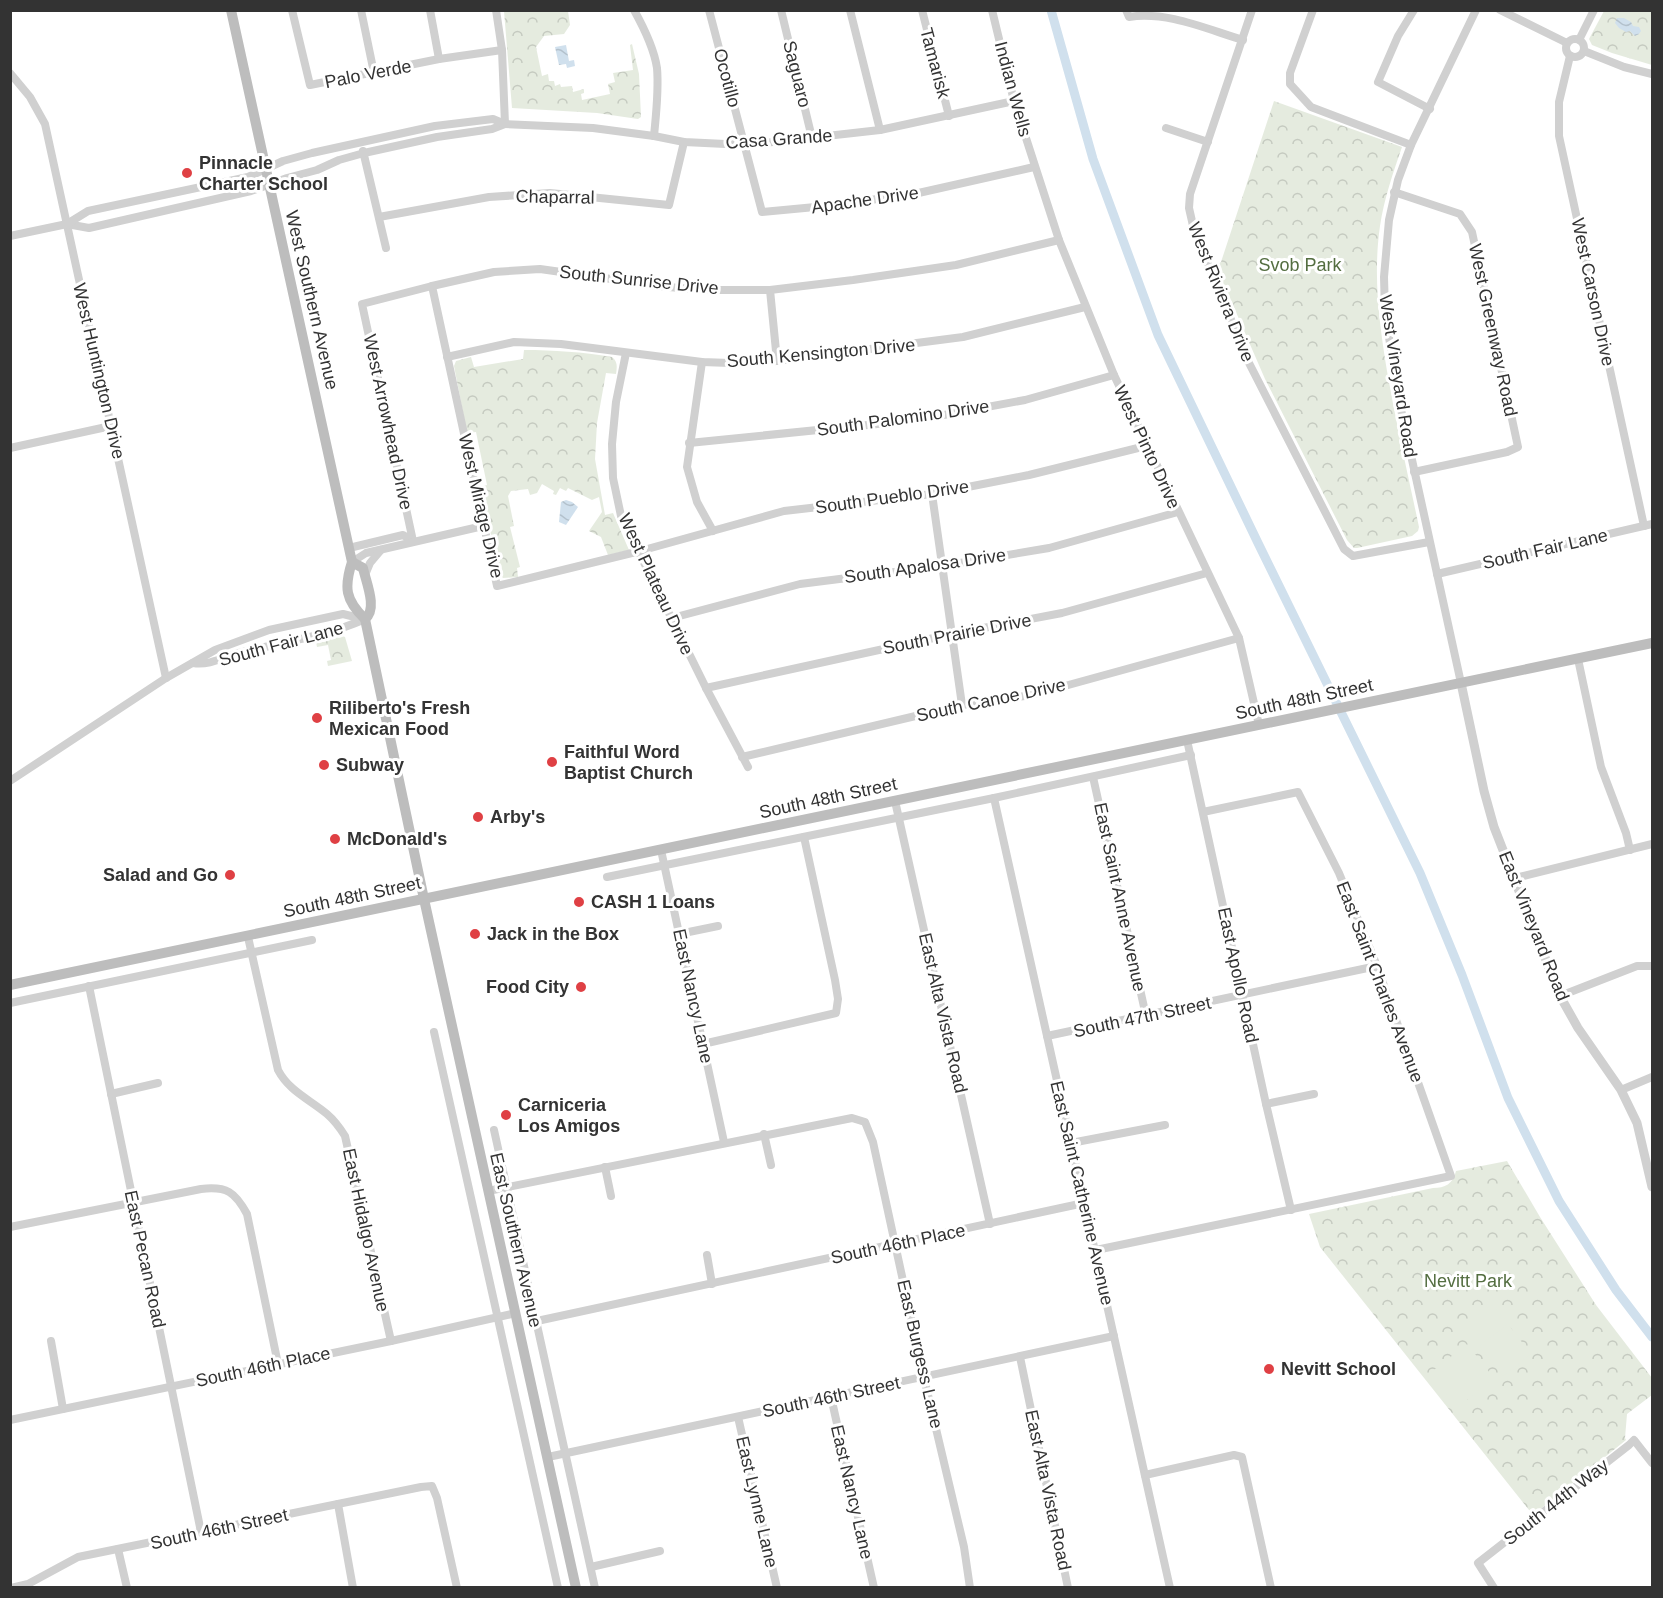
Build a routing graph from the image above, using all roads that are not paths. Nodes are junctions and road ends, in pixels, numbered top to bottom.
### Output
1 (231, 10) edge
2 (292, 10) edge
3 (361, 10) edge
4 (430, 10) edge
5 (496, 10) edge
6 (634, 10) edge
7 (709, 10) edge
8 (781, 10) edge
9 (850, 10) edge
10 (922, 10) edge
11 (992, 10) edge
12 (1252, 10) edge
13 (1313, 10) edge
14 (1414, 10) edge
15 (1476, 10) edge
16 (1500, 10) edge
17 (1594, 10) edge
18 (1128, 14) edge
19 (1243, 40) junction
20 (1579, 40) junction
21 (1567, 43) junction
22 (502, 50) junction
23 (1584, 51) junction
24 (1570, 56) junction
25 (439, 59) junction
26 (10, 73) edge
27 (374, 74) junction
28 (1653, 74) edge
29 (1014, 101) junction
30 (1430, 110) junction
31 (949, 116) junction
32 (505, 124) junction
33 (1166, 128) dead end
34 (880, 130) junction
35 (654, 136) junction
36 (812, 138) junction
37 (684, 142) junction
38 (1208, 142) junction
39 (362, 143) junction
40 (746, 145) junction
41 (1411, 145) junction
42 (364, 153) junction
43 (1035, 167) junction
44 (266, 169) junction
45 (270, 184) junction
46 (1394, 192) junction
47 (379, 217) junction
48 (67, 224) junction
49 (10, 236) edge
50 (1059, 240) junction
51 (386, 248) dead end
52 (432, 286) junction
53 (770, 290) junction
54 (362, 304) joint
55 (1085, 307) junction
56 (626, 353) junction
57 (447, 357) junction
58 (777, 361) junction
59 (702, 362) junction
60 (1114, 375) junction
61 (111, 426) junction
62 (689, 443) junction
63 (1146, 446) junction
64 (10, 448) edge
65 (1414, 472) junction
66 (932, 494) junction
67 (1178, 512) junction
68 (1648, 525) edge
69 (483, 526) junction
70 (713, 531) junction
71 (413, 541) junction
72 (1430, 542) junction
73 (349, 548) junction
74 (382, 549) junction
75 (640, 551) junction
76 (352, 562) junction
77 (942, 566) junction
78 (1207, 573) junction
79 (1437, 574) junction
80 (365, 576) junction
81 (672, 618) junction
82 (365, 619) junction
83 (952, 634) junction
84 (1239, 638) junction
85 (1653, 643) edge
86 (1578, 659) junction
87 (193, 663) junction
88 (166, 678) junction
89 (1461, 683) junction
90 (706, 688) junction
91 (962, 705) junction
92 (1259, 725) junction
93 (1187, 740) junction
94 (1191, 756) junction
95 (742, 757) junction
96 (748, 767) dead end
97 (1093, 777) junction
98 (10, 781) edge
99 (994, 798) junction
100 (895, 801) junction
101 (1203, 812) junction
102 (898, 817) junction
103 (804, 837) junction
104 (1653, 844) edge
105 (661, 850) junction
106 (1630, 850) junction
107 (664, 866) junction
108 (607, 878) dead end
109 (1515, 878) junction
110 (424, 899) junction
111 (718, 926) dead end
112 (679, 934) junction
113 (248, 937) junction
114 (312, 940) dead end
115 (252, 953) junction
116 (1377, 966) junction
117 (1653, 966) edge
118 (10, 985) edge
119 (89, 986) junction
120 (1243, 996) junction
121 (1560, 996) junction
122 (10, 1003) edge
123 (1146, 1016) junction
124 (434, 1032) dead end
125 (1047, 1036) junction
126 (703, 1044) junction
127 (1653, 1077) edge
128 (158, 1083) dead end
129 (1622, 1090) junction
130 (111, 1094) junction
131 (1314, 1094) dead end
132 (1266, 1104) junction
133 (1165, 1125) dead end
134 (494, 1130) dead end
135 (764, 1134) junction
136 (724, 1142) junction
137 (1071, 1143) junction
138 (771, 1165) dead end
139 (605, 1167) junction
140 (1653, 1187) edge
141 (507, 1188) junction
142 (488, 1191) junction
143 (611, 1196) dead end
144 (133, 1203) junction
145 (1084, 1203) junction
146 (1291, 1210) junction
147 (990, 1224) junction
148 (10, 1227) edge
149 (895, 1244) junction
150 (1096, 1250) junction
151 (706, 1256) dead end
152 (712, 1284) junction
153 (516, 1313) junction
154 (498, 1317) junction
155 (537, 1321) junction
156 (1114, 1336) junction
157 (51, 1341) dead end
158 (391, 1341) junction
159 (1020, 1357) junction
160 (278, 1364) junction
161 (924, 1378) junction
162 (171, 1387) junction
163 (831, 1397) junction
164 (63, 1409) junction
165 (738, 1417) junction
166 (10, 1420) edge
167 (566, 1454) junction
168 (548, 1457) junction
169 (1653, 1463) edge
170 (1145, 1475) junction
171 (338, 1504) junction
172 (201, 1532) junction
173 (118, 1550) junction
174 (660, 1551) dead end
175 (591, 1567) junction
176 (29, 1586) edge
177 (11, 1587) edge
178 (127, 1587) edge
179 (354, 1587) edge
180 (457, 1587) edge
181 (558, 1587) edge
182 (576, 1587) edge
183 (596, 1587) edge
184 (777, 1587) edge
185 (874, 1587) edge
186 (970, 1587) edge
187 (1068, 1587) edge
188 (1170, 1587) edge
189 (1271, 1587) edge
190 (1494, 1587) edge

1 - 44 main road, West Southern Avenue
2 - 27 street, Palo Verde
3 - 27 street
4 - 25 street
5 - 22 street
6 - 35 street
7 - 40 street, Ocotillo
8 - 36 street, Saguaro
9 - 34 street
10 - 31 street, Tamarisk
11 - 29 street, Indian Wells
12 - 19 street, West Riviera Drive
13 - 41 street
14 - 30 street
15 - 30 street, West Vineyard Road
16 - 21 street
17 - 20 street
18 - 19 street
19 - 38 street, West Riviera Drive
20 - 21 street
20 - 23 street
21 - 24 street
22 - 25 street, Palo Verde
22 - 32 street
23 - 24 street
23 - 28 street
24 - 68 street, West Carson Drive
25 - 27 street, Palo Verde
26 - 48 street, West Huntington Drive
29 - 31 street, Casa Grande
29 - 43 street, Indian Wells
30 - 41 street, West Vineyard Road
31 - 34 street, Casa Grande
32 - 35 street, Casa Grande
32 - 39 street, Casa Grande
32 - 42 street, Casa Grande
33 - 38 street
34 - 36 street, Casa Grande
35 - 37 street, Casa Grande
36 - 40 street, Casa Grande
37 - 40 street, Casa Grande
37 - 47 street, Chaparral
38 - 72 street, West Riviera Drive
39 - 42 street
39 - 44 street, Casa Grande
40 - 43 street, Apache Drive
41 - 46 street, West Vineyard Road
42 - 45 street, Casa Grande
42 - 47 street
43 - 50 street, West Pinto Drive
44 - 45 main road, West Southern Avenue
44 - 48 street, Casa Grande
45 - 48 street, Casa Grande
45 - 73 main road, West Southern Avenue
46 - 65 street, West Vineyard Road
46 - 65 street, West Greenway Road
47 - 51 street
48 - 49 street
48 - 61 street, West Huntington Drive
50 - 53 street, South Sunrise Drive
50 - 55 street, West Pinto Drive
52 - 53 street, South Sunrise Drive
52 - 54 street, South Sunrise Drive
52 - 57 street, West Mirage Drive
53 - 58 street
54 - 71 street, West Arrowhead Drive
55 - 58 street, South Kensington Drive
55 - 60 street, West Pinto Drive
56 - 57 street, South Kensington Drive
56 - 59 street, South Kensington Drive
56 - 75 street, West Plateau Drive
57 - 69 street, West Mirage Drive
58 - 59 street, South Kensington Drive
59 - 62 street
60 - 62 street, South Palomino Drive
60 - 63 street, West Pinto Drive
61 - 64 street
61 - 88 street, West Huntington Drive
62 - 70 street
63 - 66 street, South Pueblo Drive
63 - 67 street, West Pinto Drive
65 - 72 street, West Vineyard Road
66 - 70 street, South Pueblo Drive
66 - 77 street
67 - 77 street, South Apalosa Drive
67 - 78 street, West Pinto Drive
68 - 79 street, South Fair Lane
69 - 71 street
69 - 75 street, West Mirage Drive
70 - 75 street, South Pueblo Drive
71 - 73 street
71 - 74 street
72 - 79 street, West Vineyard Road
73 - 76 main road, West Southern Avenue
74 - 76 street
74 - 80 street
75 - 81 street, West Plateau Drive
76 - 80 main road
76 - 82 main road, West Southern Avenue
77 - 81 street, South Apalosa Drive
77 - 83 street
78 - 83 street, South Prairie Drive
78 - 84 street, West Pinto Drive
79 - 89 street, West Vineyard Road
80 - 82 main road, West Southern Avenue
81 - 90 street, West Plateau Drive
82 - 87 street, South Fair Lane
82 - 87 street, South Fair Lane
82 - 110 main road, West Southern Avenue
83 - 90 street, South Prairie Drive
83 - 91 street
84 - 91 street, South Canoe Drive
84 - 92 street, West Pinto Drive
85 - 86 main road, South 48th Street
86 - 89 main road, South 48th Street
86 - 106 street
87 - 88 street, South Fair Lane
88 - 98 street, South Fair Lane
89 - 92 main road, South 48th Street
89 - 109 street, East Vineyard Road
90 - 95 street, West Plateau Drive
91 - 95 street, South Canoe Drive
92 - 93 main road, South 48th Street
93 - 94 street, East Apollo Road
93 - 100 main road, South 48th Street
94 - 97 street, South 48th Street
94 - 101 street, East Apollo Road
95 - 96 street, West Plateau Drive
97 - 99 street, South 48th Street
97 - 123 street, East Saint Anne Avenue
99 - 102 street, South 48th Street
99 - 125 street, East Saint Catherine Avenue
100 - 102 street, East Alta Vista Road
100 - 105 main road, South 48th Street
101 - 116 street, East Saint Charles Avenue
101 - 120 street, East Apollo Road
102 - 103 street, South 48th Street
102 - 147 street, East Alta Vista Road
103 - 107 street, South 48th Street
103 - 126 street
104 - 106 street
105 - 107 street, East Nancy Lane
105 - 110 main road, South 48th Street
106 - 109 street
107 - 108 street, South 48th Street
107 - 112 street, East Nancy Lane
109 - 121 street, East Vineyard Road
110 - 113 main road, South 48th Street
110 - 142 main road, East Southern Avenue
111 - 112 street
112 - 126 street, East Nancy Lane
113 - 115 street, East Hidalgo Avenue
113 - 118 main road, South 48th Street
114 - 115 street, South 48th Street
115 - 119 street, South 48th Street
115 - 158 street, East Hidalgo Avenue
116 - 120 street, South 47th Street
116 - 146 street, East Saint Charles Avenue
117 - 121 street
119 - 122 street, South 48th Street
119 - 130 street, East Pecan Road
120 - 123 street, South 47th Street
120 - 132 street, East Apollo Road
121 - 129 street, East Vineyard Road
123 - 125 street, South 47th Street
124 - 154 street, East Southern Avenue
125 - 137 street, East Saint Catherine Avenue
126 - 136 street, East Nancy Lane
127 - 129 street
128 - 130 street
129 - 140 street, East Vineyard Road
130 - 144 street, East Pecan Road
131 - 132 street
132 - 146 street, East Apollo Road
133 - 137 street
134 - 141 street, East Southern Avenue
135 - 136 street
135 - 138 street
135 - 149 street, East Burgess Lane
136 - 139 street
137 - 145 street, East Saint Catherine Avenue
139 - 141 street
139 - 143 street
141 - 142 street
141 - 155 street, East Southern Avenue
142 - 153 main road, East Southern Avenue
144 - 148 street
144 - 160 street
144 - 162 street, East Pecan Road
145 - 147 street, South 46th Place
145 - 150 street, East Saint Catherine Avenue
146 - 150 street
147 - 149 street, South 46th Place
149 - 152 street, South 46th Place
149 - 161 street, East Burgess Lane
150 - 156 street, East Saint Catherine Avenue
151 - 152 street
152 - 155 street, South 46th Place
153 - 154 street, South 46th Place
153 - 168 main road, East Southern Avenue
154 - 158 street, South 46th Place
154 - 181 street, East Southern Avenue
155 - 167 street, East Southern Avenue
156 - 159 street, South 46th Street
156 - 170 street, East Saint Catherine Avenue
157 - 164 street
158 - 160 street, South 46th Place
159 - 161 street, South 46th Street
159 - 187 street, East Alta Vista Road
160 - 162 street, South 46th Place
161 - 163 street, South 46th Street
161 - 186 street, East Burgess Lane
162 - 164 street, South 46th Place
162 - 172 street, East Pecan Road
163 - 165 street, South 46th Street
163 - 185 street, East Nancy Lane
164 - 166 street, South 46th Place
165 - 167 street, South 46th Street
165 - 184 street, East Lynne Lane
167 - 168 street, South 46th Street
167 - 175 street, East Southern Avenue
168 - 182 main road, East Southern Avenue
169 - 190 street, South 44th Way
170 - 188 street, East Saint Catherine Avenue
170 - 189 street
171 - 172 street, South 46th Street
171 - 179 street
171 - 180 street, South 46th Street
172 - 173 street, South 46th Street
173 - 176 street, South 46th Street
173 - 178 street
174 - 175 street
175 - 183 street, East Southern Avenue
176 - 177 street, South 46th Street

